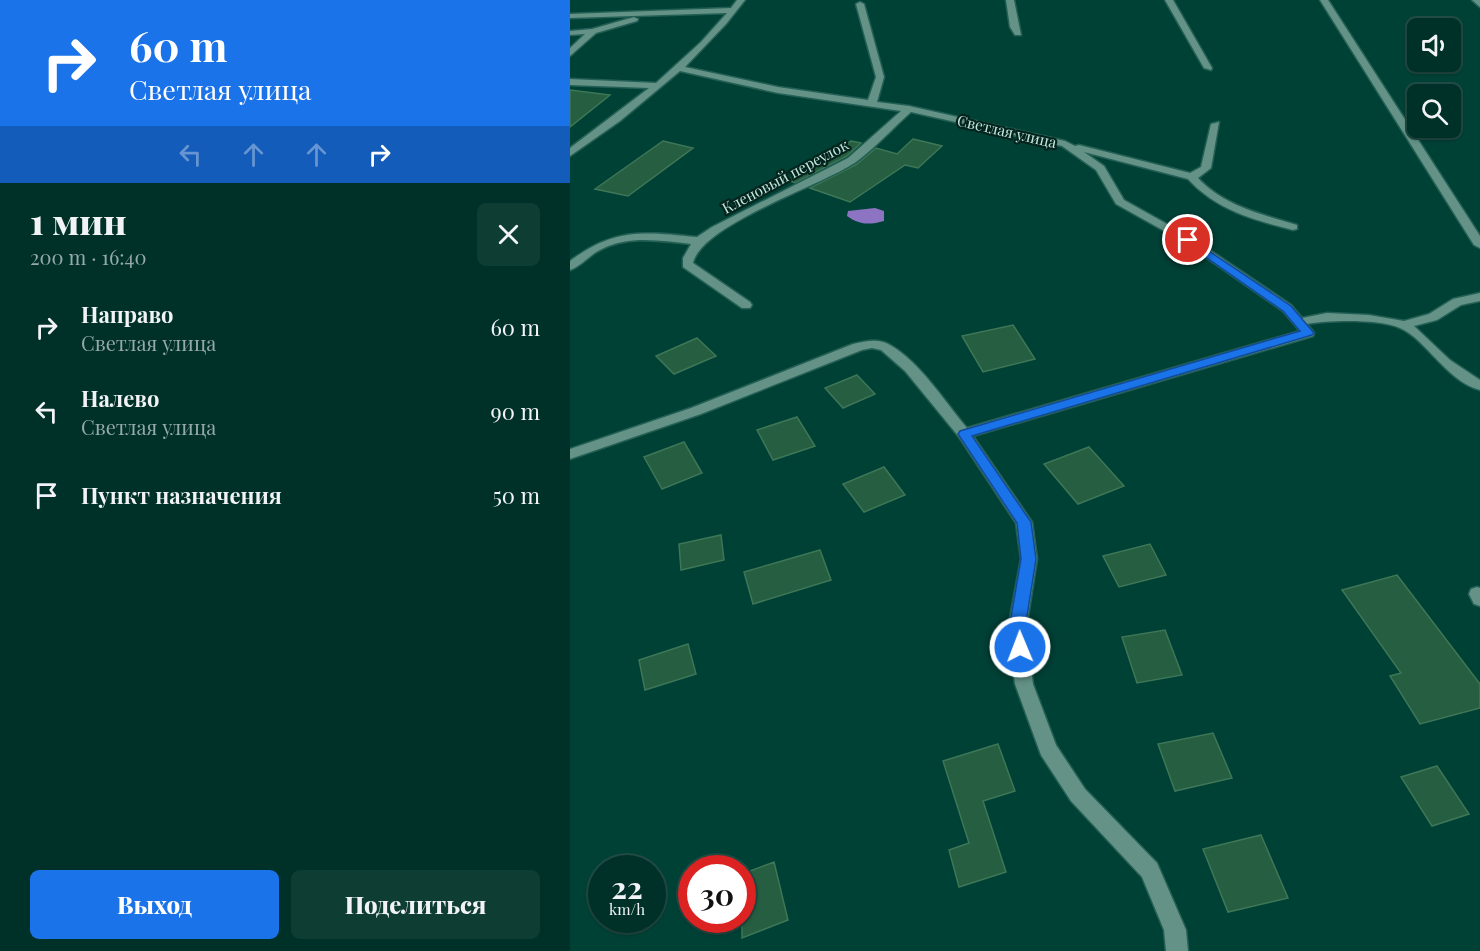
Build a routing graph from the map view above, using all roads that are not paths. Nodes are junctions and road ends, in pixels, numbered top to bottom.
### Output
1 (741, 0) edge
2 (1010, 0) edge
3 (1169, 0) edge
4 (1324, 0) edge
5 (1476, 0) edge
6 (860, 4) dead end
7 (1480, 5) edge
8 (733, 10) junction
9 (660, 12) junction
10 (570, 16) edge
11 (593, 31) junction
12 (570, 33) edge
13 (1018, 33) dead end
14 (570, 53) edge
15 (679, 68) junction
16 (1208, 68) dead end
17 (570, 82) edge
18 (656, 86) junction
19 (872, 103) junction
20 (909, 109) junction
21 (1216, 124) dead end
22 (1065, 144) junction
23 (570, 153) edge
24 (1192, 177) junction
25 (1293, 227) dead end
26 (698, 241) junction
27 (1480, 245) edge
28 (570, 266) edge
29 (1480, 297) edge
30 (746, 304) dead end
31 (1298, 322) junction
32 (1404, 325) junction
33 (1480, 386) edge
34 (964, 434) junction
35 (570, 454) edge
36 (1177, 951) edge

1 - 8 street
2 - 13 street
3 - 16 street
4 - 27 street
5 - 7 street
6 - 19 street
8 - 9 street
8 - 15 street
9 - 10 street
9 - 11 street
11 - 12 street
11 - 14 street
15 - 18 street
15 - 19 street, Светлая улица
17 - 18 street
18 - 23 street
19 - 20 street, Светлая улица
20 - 22 street, Светлая улица
20 - 26 street, Кленовый переулок
21 - 24 street
22 - 24 street
22 - 31 street, Светлая улица
24 - 25 street
26 - 28 street
26 - 30 street
29 - 32 street
31 - 32 street
31 - 34 street
32 - 33 street
34 - 35 street
34 - 36 street

